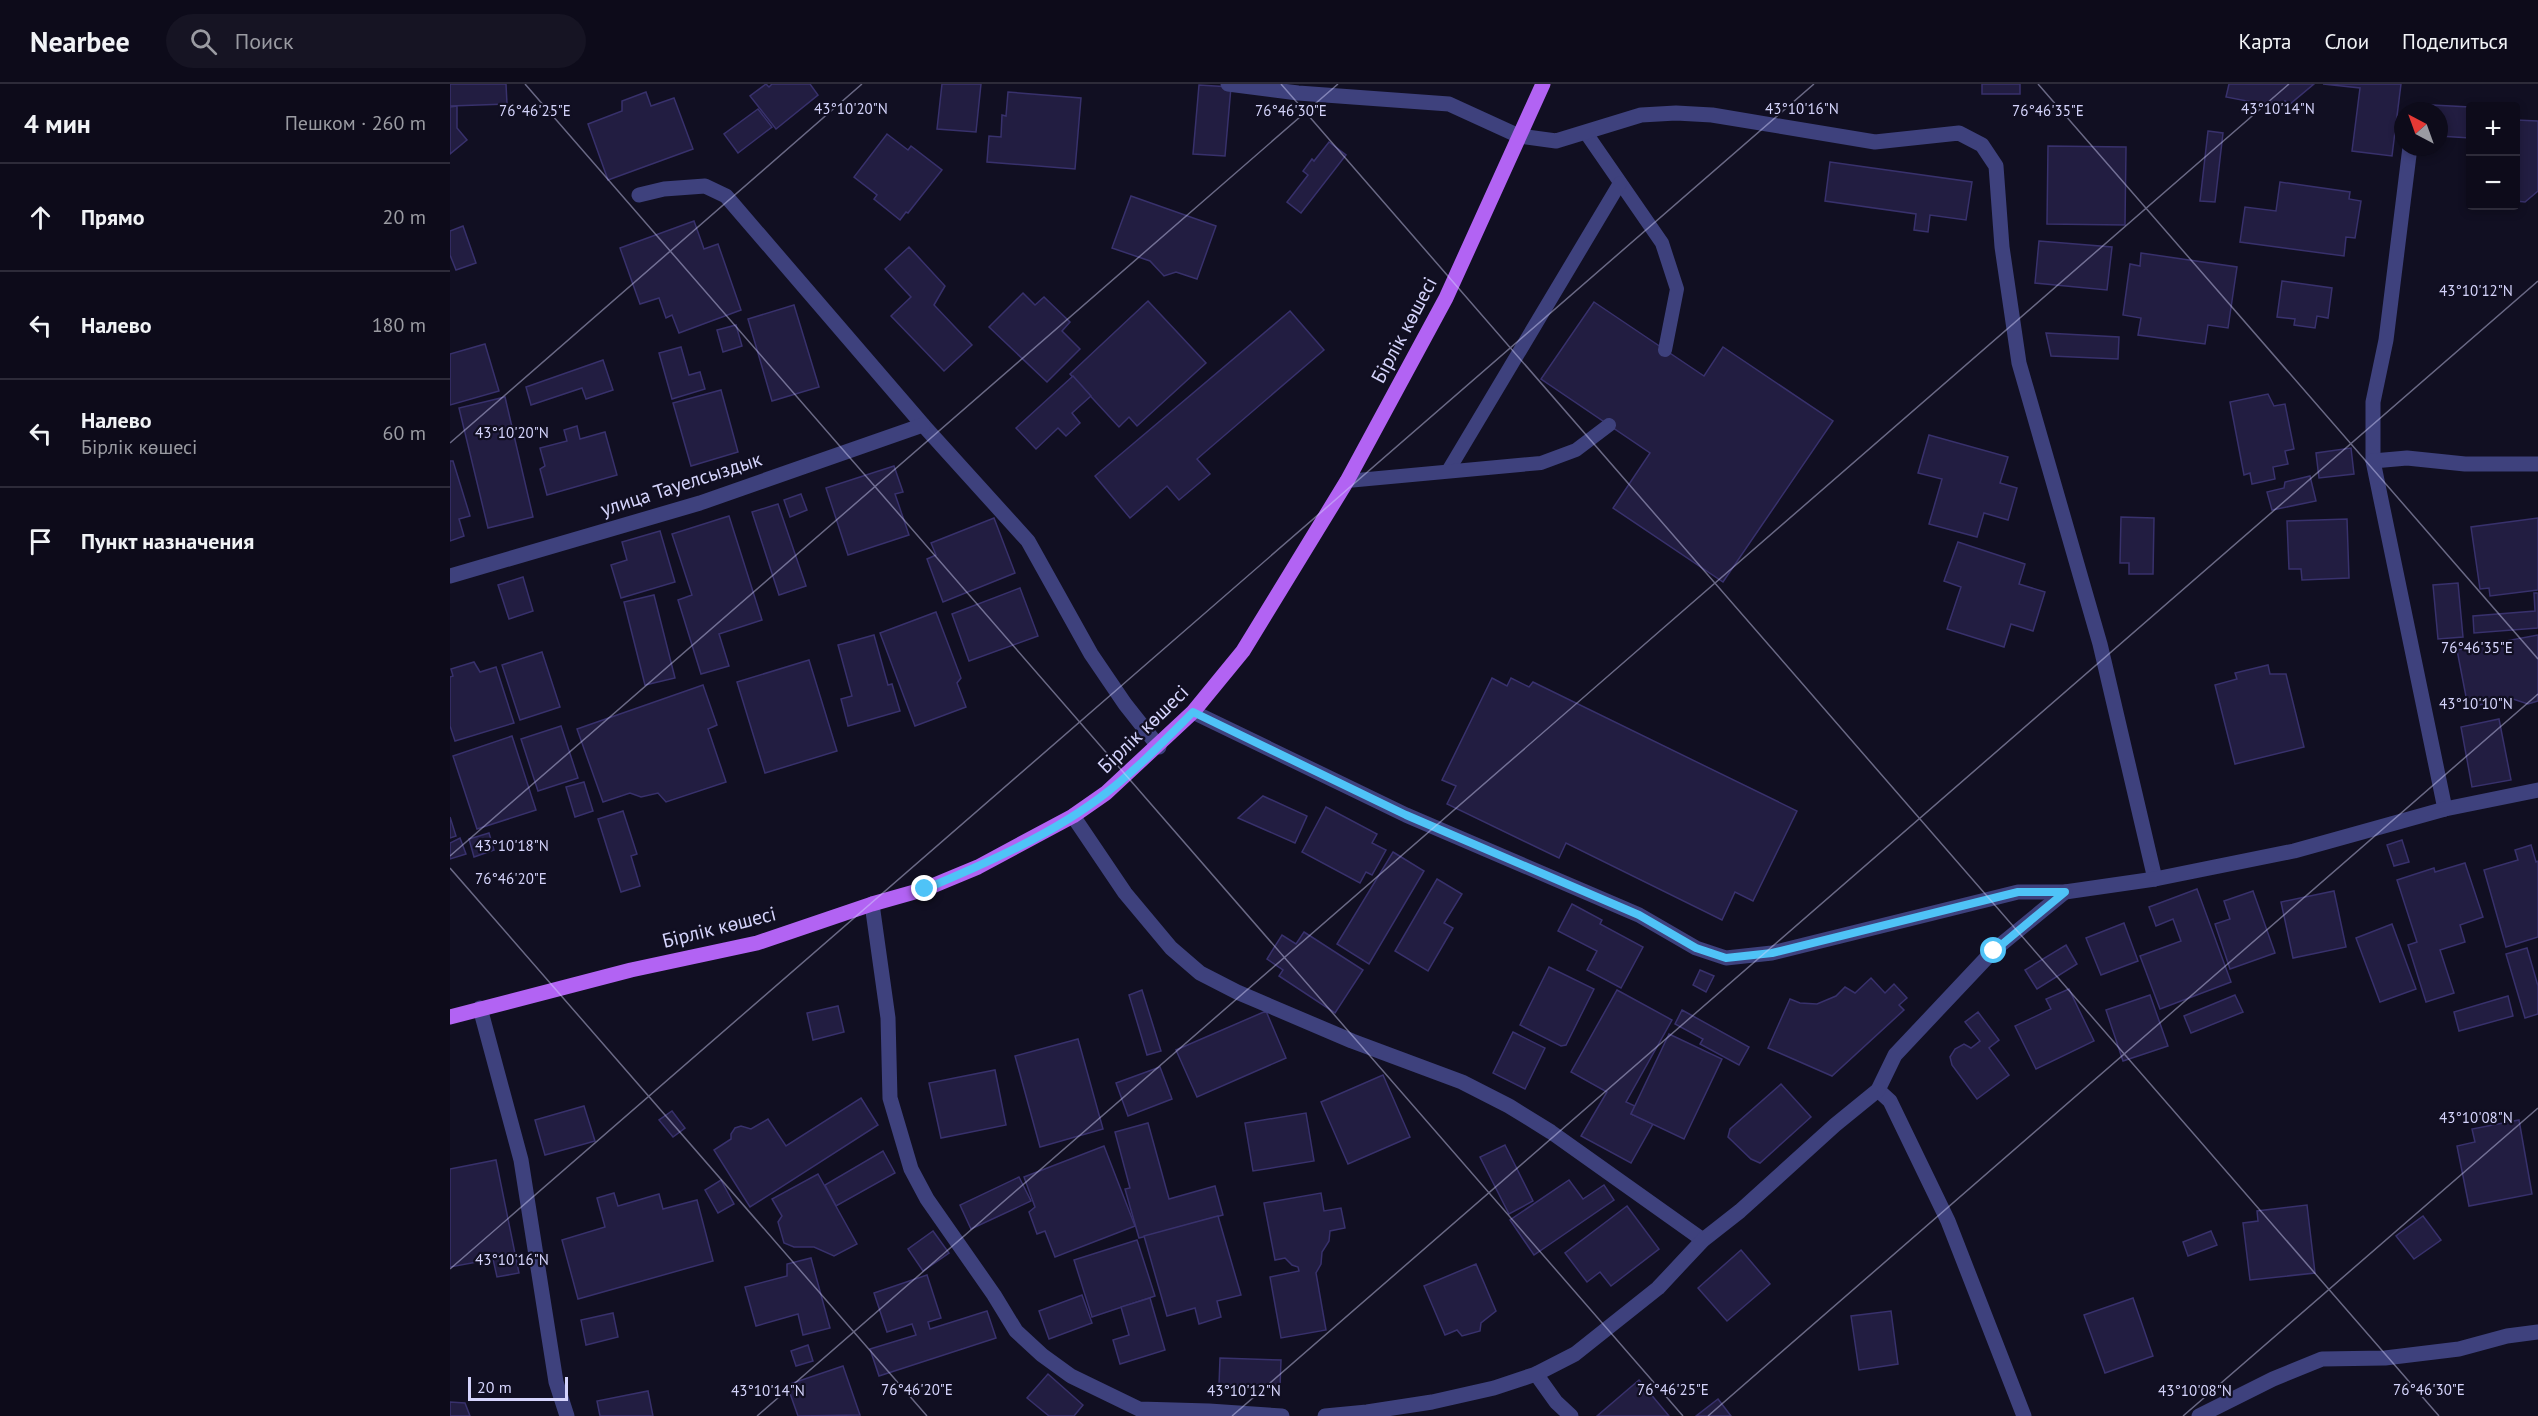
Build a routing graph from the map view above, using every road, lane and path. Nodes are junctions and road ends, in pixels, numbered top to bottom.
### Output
1 (1228, 84) edge
2 (1543, 84) edge
3 (1586, 133) junction
4 (1519, 136) junction
5 (2409, 156) edge
6 (1620, 183) junction
7 (639, 195) dead end
8 (1665, 350) dead end
9 (923, 424) junction
10 (1609, 425) dead end
11 (2373, 462) junction
12 (2538, 464) edge
13 (1448, 471) junction
14 (1347, 481) junction
15 (450, 576) edge
16 (1193, 712) junction
17 (1159, 747) junction
18 (2538, 790) edge
19 (2445, 809) junction
20 (1073, 816) junction
21 (2155, 879) junction
22 (2065, 892) junction
23 (872, 904) junction
24 (480, 1008) junction
25 (450, 1017) edge
26 (1878, 1090) junction
27 (1702, 1240) junction
28 (2538, 1332) edge
29 (1536, 1374) junction
30 (1138, 1413) edge
31 (567, 1416) edge
32 (1282, 1416) edge
33 (1325, 1416) edge
34 (1571, 1416) edge
35 (2024, 1416) edge
36 (2199, 1416) edge

1 - 4 street
2 - 4 main road, Бірлік көшесі
3 - 4 street
3 - 6 lane
3 - 21 street
4 - 14 main road, Бірлік көшесі
5 - 11 street
6 - 8 lane
6 - 13 lane
7 - 9 street
9 - 15 street, улица Тауелсыздык
9 - 17 street
10 - 13 lane
11 - 12 street
11 - 19 street
13 - 14 lane
14 - 16 main road, Бірлік көшесі
16 - 17 main road, Бірлік көшесі
16 - 22 street
17 - 20 main road, Бірлік көшесі
18 - 19 street
19 - 21 street
20 - 23 main road, Бірлік көшесі
20 - 27 street
21 - 22 street
22 - 26 street
23 - 24 main road, Бірлік көшесі
23 - 30 street
24 - 25 main road, Бірлік көшесі
24 - 31 street
26 - 27 street
26 - 35 street
27 - 29 street
28 - 36 street
29 - 33 street
29 - 34 street
30 - 32 street

